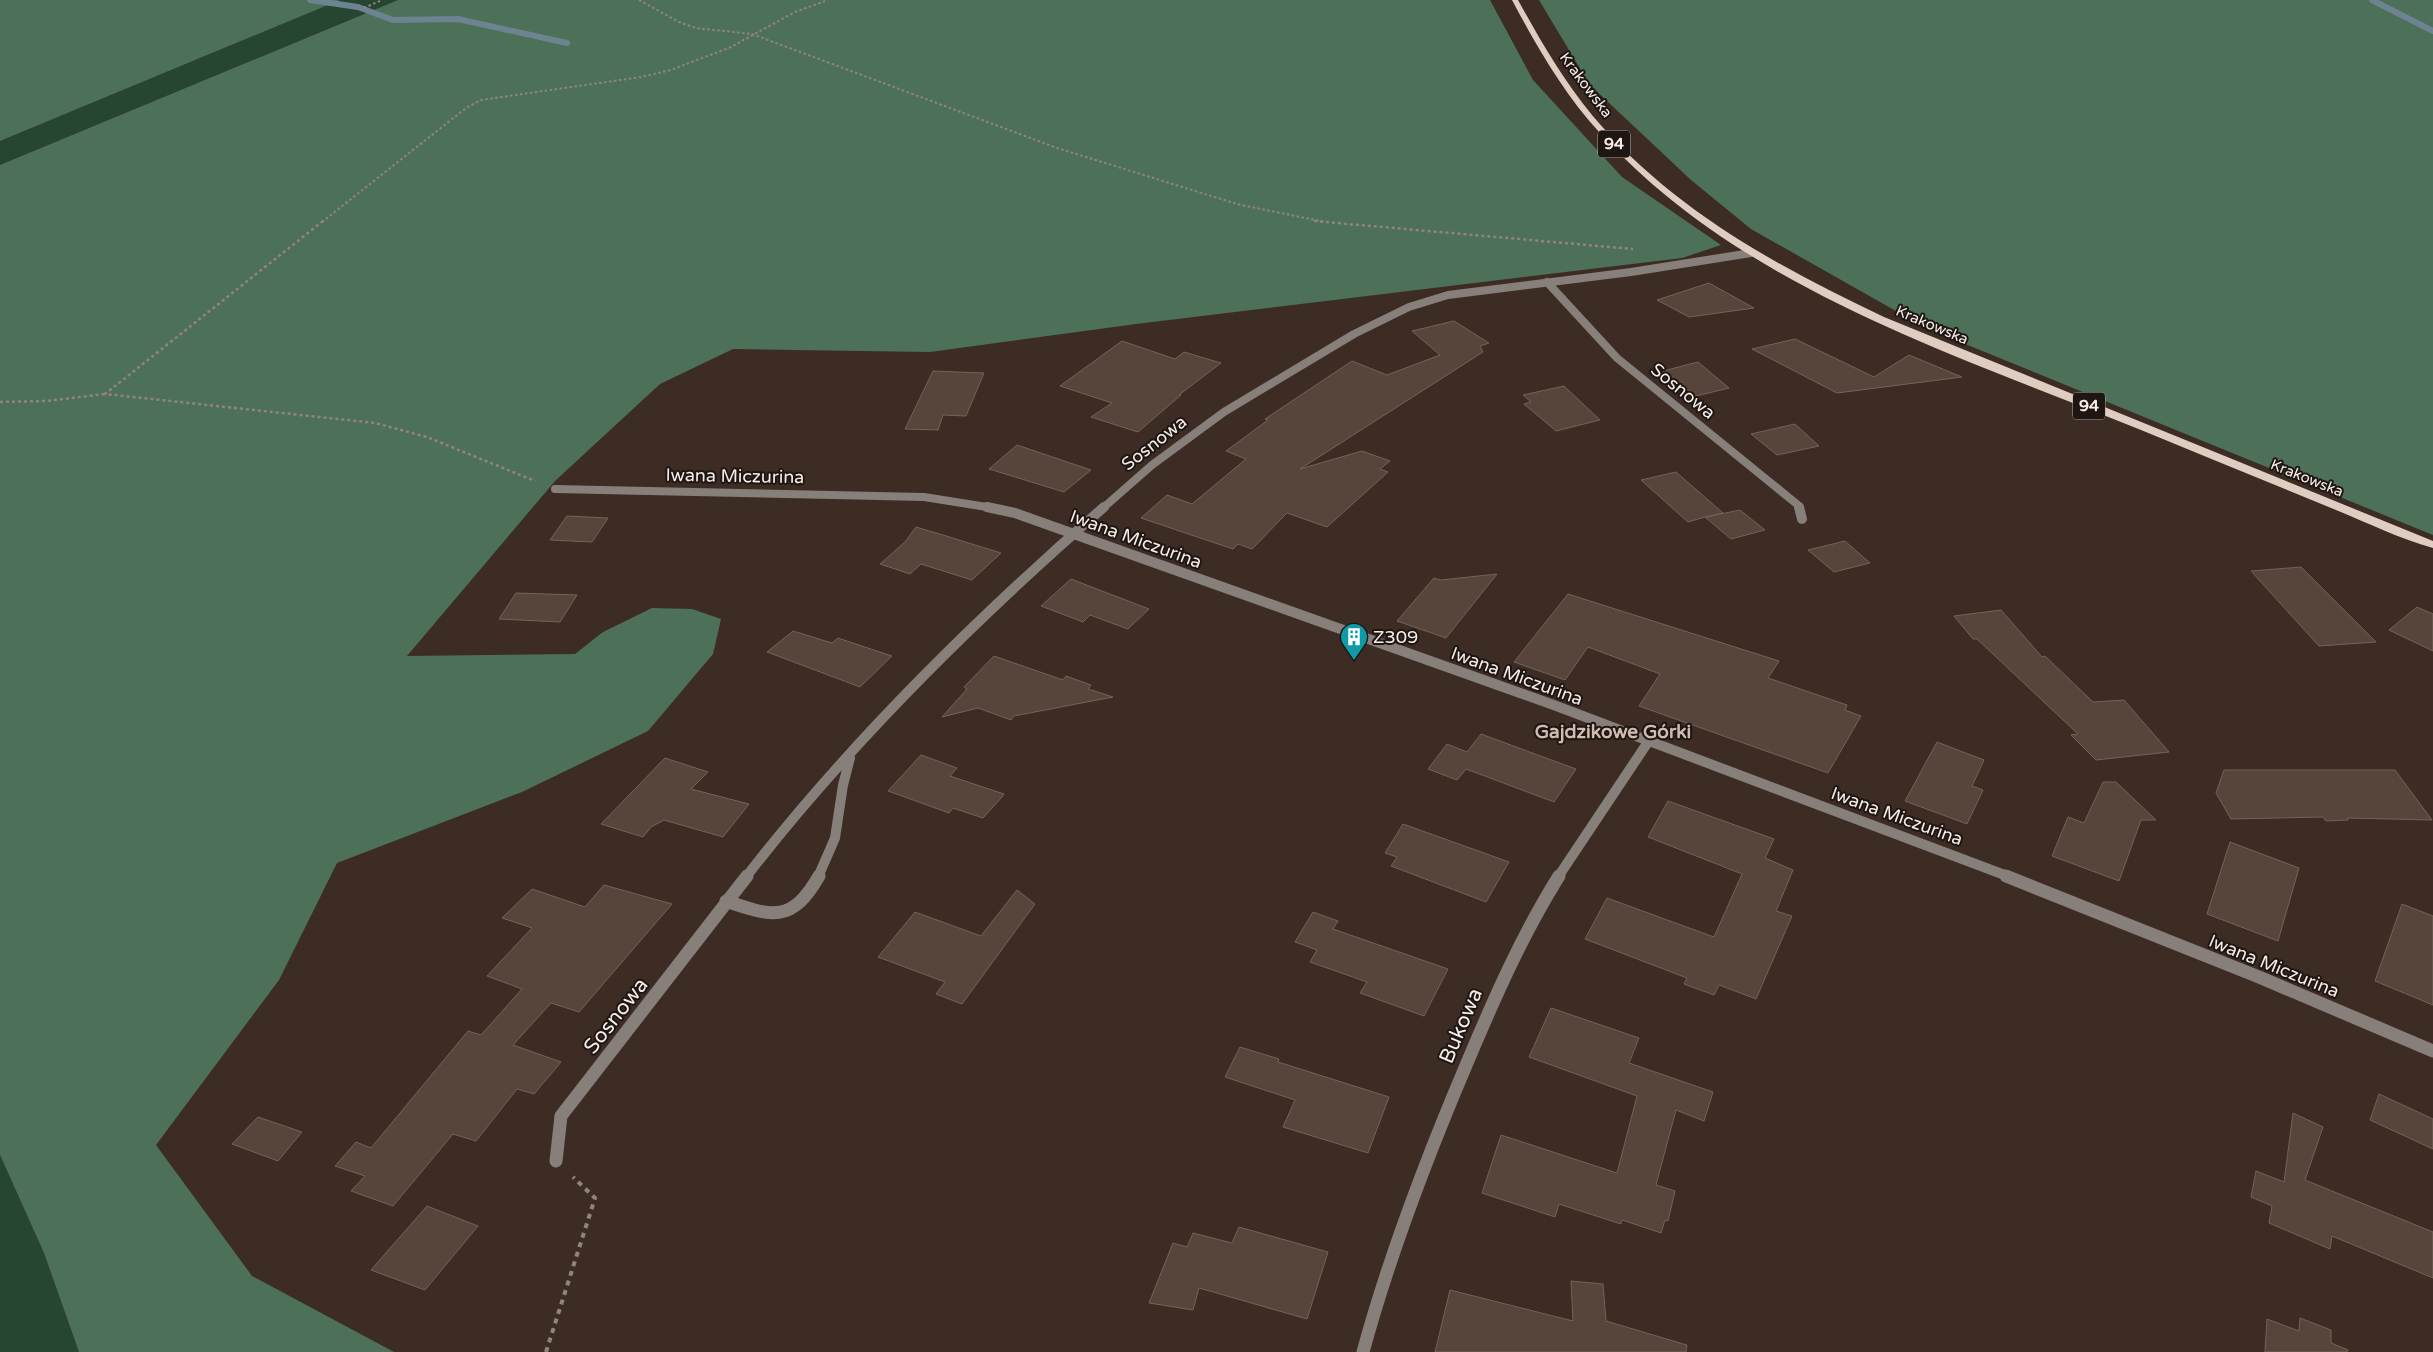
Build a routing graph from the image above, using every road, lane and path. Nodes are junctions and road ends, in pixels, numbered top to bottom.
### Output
1 (382, 0) edge
2 (639, 0) edge
3 (828, 0) edge
4 (1515, 0) edge
5 (364, 8) dead end
6 (752, 34) junction
7 (1638, 249) dead end
8 (1751, 253) junction
9 (1547, 282) junction
10 (105, 394) junction
11 (0, 402) edge
12 (555, 489) joint
13 (1802, 519) dead end
14 (1073, 534) junction
15 (2433, 545) edge
16 (1648, 742) junction
17 (854, 750) junction
18 (726, 901) junction
19 (2433, 1050) edge
20 (556, 1161) joint
21 (546, 1352) edge
22 (1363, 1352) edge

1 - 5 path
2 - 6 path
3 - 6 path
4 - 8 main road, Krakowska / 94
6 - 7 path
6 - 10 path
8 - 9 street, Sosnowa
8 - 15 main road, Krakowska / 94
9 - 13 street, Sosnowa
9 - 14 street, Sosnowa
10 - 11 path
10 - 12 path
12 - 14 street, Iwana Miczurina
14 - 16 street, Iwana Miczurina
14 - 17 street, Sosnowa
16 - 19 street, Iwana Miczurina
16 - 22 street, Bukowa
17 - 18 street, Sosnowa
17 - 18 street, Sosnowa
18 - 20 street, Sosnowa
20 - 21 path

